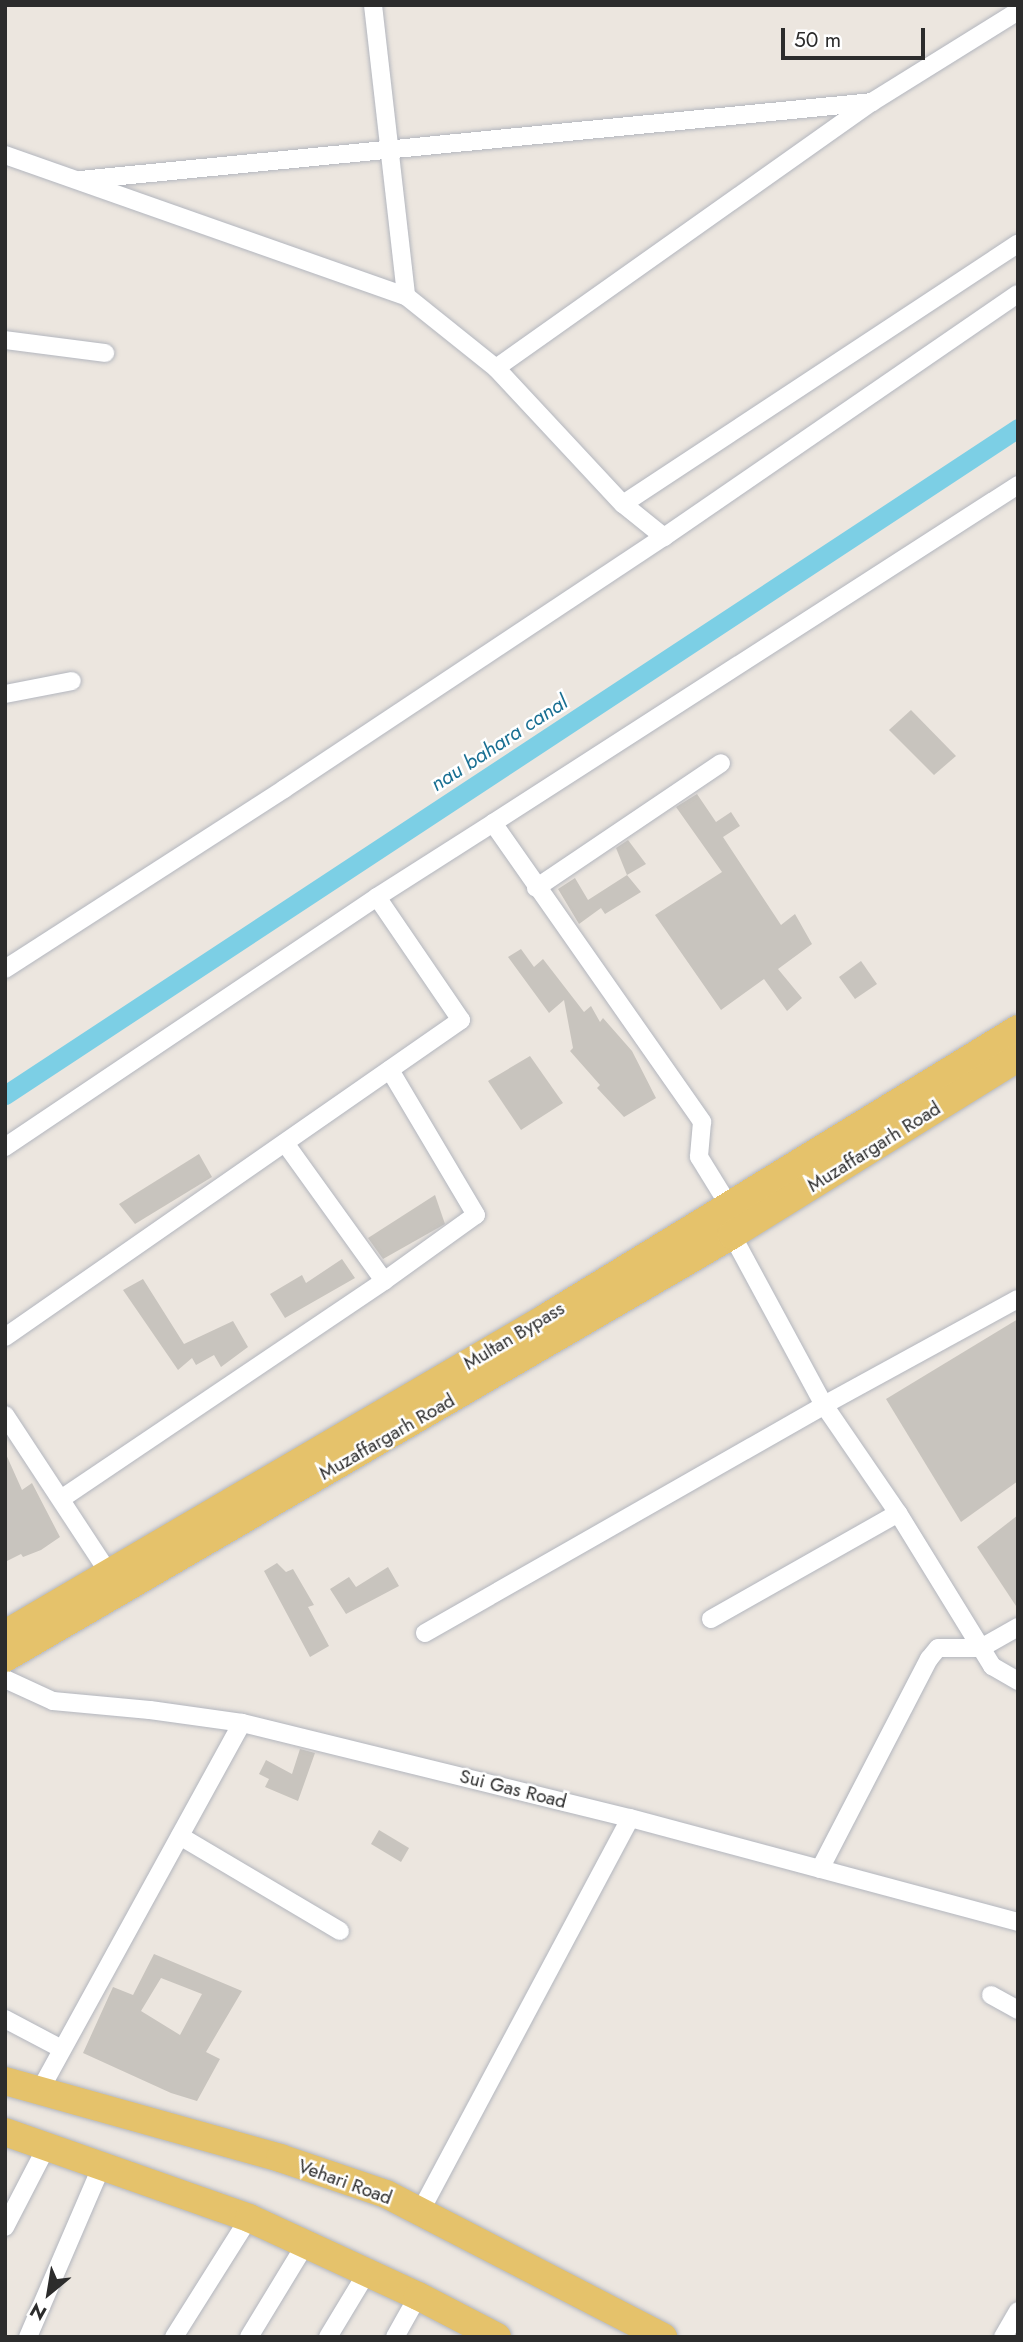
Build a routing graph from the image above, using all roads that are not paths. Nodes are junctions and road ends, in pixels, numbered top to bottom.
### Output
1 (373, 5) edge
2 (1018, 10) edge
3 (872, 102) junction
4 (391, 149) junction
5 (5, 155) edge
6 (80, 180) junction
7 (1018, 244) edge
8 (1018, 294) edge
9 (406, 296) junction
10 (5, 341) edge
11 (105, 353) dead end
12 (496, 368) junction
13 (1018, 485) edge
14 (624, 504) junction
15 (664, 537) junction
16 (72, 681) dead end
17 (5, 694) edge
18 (721, 763) dead end
19 (493, 823) junction
20 (536, 888) junction
21 (377, 897) junction
22 (5, 969) edge
23 (1018, 1029) edge
24 (1018, 1058) edge
25 (390, 1070) junction
26 (285, 1143) junction
27 (5, 1147) edge
28 (728, 1204) junction
29 (732, 1235) junction
30 (384, 1281) junction
31 (1018, 1299) edge
32 (5, 1337) edge
33 (824, 1405) junction
34 (5, 1415) edge
35 (61, 1499) junction
36 (898, 1513) junction
37 (116, 1583) junction
38 (711, 1619) dead end
39 (1018, 1627) edge
40 (425, 1633) dead end
41 (5, 1634) edge
42 (981, 1648) junction
43 (5, 1658) edge
44 (5, 1679) edge
45 (1018, 1681) edge
46 (242, 1723) junction
47 (630, 1818) junction
48 (180, 1836) junction
49 (820, 1869) junction
50 (1015, 1916) edge
51 (340, 1931) dead end
52 (991, 1994) dead end
53 (1018, 2010) edge
54 (5, 2019) edge
55 (62, 2049) junction
56 (5, 2081) edge
57 (38, 2092) junction
58 (5, 2132) edge
59 (47, 2146) junction
60 (103, 2165) junction
61 (420, 2212) junction
62 (249, 2218) junction
63 (5, 2227) edge
64 (305, 2245) junction
65 (366, 2274) junction
66 (418, 2295) junction
67 (1018, 2311) edge
68 (28, 2337) edge
69 (174, 2337) edge
70 (249, 2337) edge
71 (328, 2337) edge
72 (395, 2337) edge
73 (497, 2337) edge
74 (663, 2337) edge
75 (1003, 2337) edge

1 - 4 street
2 - 3 street
3 - 4 street
3 - 12 street
4 - 6 street
4 - 9 street
5 - 6 street
6 - 9 street
7 - 14 street
8 - 15 street
9 - 12 street
10 - 11 street
12 - 14 street
13 - 19 street
14 - 15 street
15 - 22 street
16 - 17 street
18 - 20 street
19 - 20 street
19 - 21 street
20 - 28 street
21 - 25 street
21 - 27 street
23 - 28 main road, Multan Bypass
24 - 29 main road, Muzaffargarh Road
25 - 26 street
25 - 30 street
26 - 30 street
26 - 32 street
28 - 37 main road, Multan Bypass
29 - 33 street
29 - 37 main road, Muzaffargarh Road
30 - 35 street
31 - 33 street
33 - 36 street
33 - 40 street
34 - 35 street
35 - 37 street
36 - 38 street
36 - 42 street
37 - 41 main road, Multan Bypass
37 - 43 main road, Muzaffargarh Road
39 - 42 street
42 - 45 street
42 - 49 street
44 - 46 street, Sui Gas Road
46 - 47 street, Sui Gas Road
46 - 48 street
47 - 49 street, Sui Gas Road
47 - 61 street
48 - 51 street
48 - 55 street
49 - 50 street, Sui Gas Road
52 - 53 street
54 - 55 street
55 - 57 street
56 - 57 main road, Vehari Road
57 - 61 main road, Vehari Road
58 - 59 main road
59 - 60 main road
59 - 63 street
60 - 62 main road
60 - 68 street
61 - 74 main road, Vehari Road
62 - 64 main road
62 - 69 street
64 - 65 main road
64 - 70 street
65 - 66 main road
65 - 71 street
66 - 72 street
66 - 73 main road
67 - 75 street

